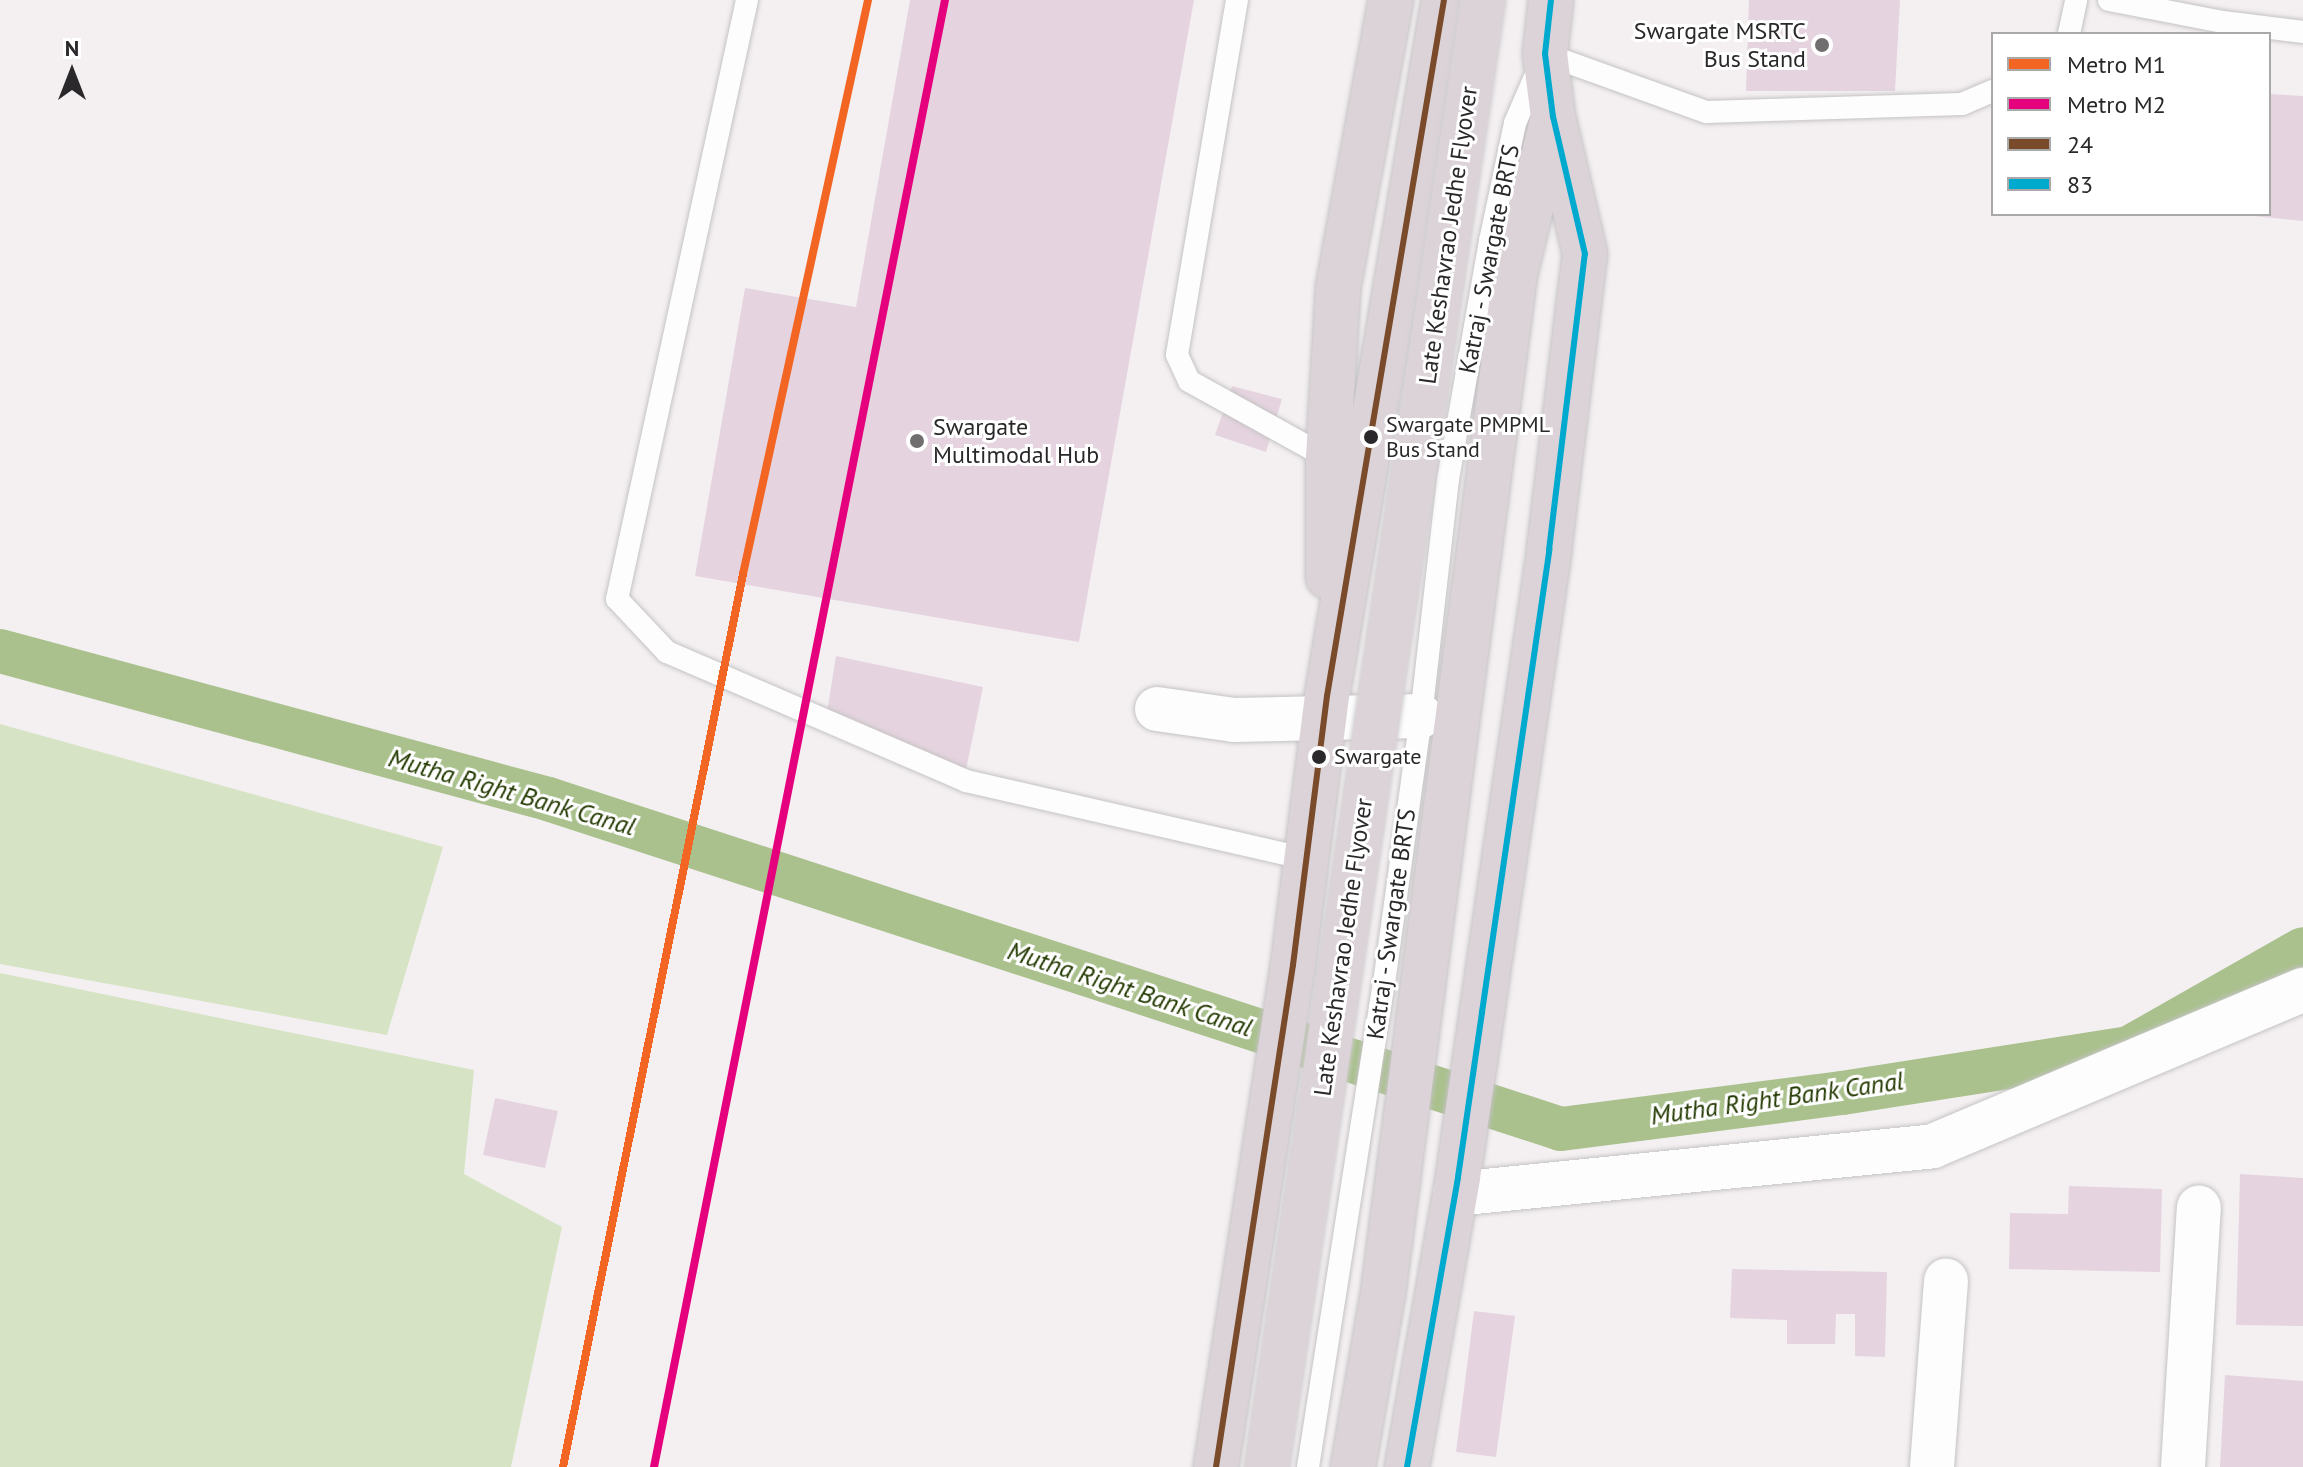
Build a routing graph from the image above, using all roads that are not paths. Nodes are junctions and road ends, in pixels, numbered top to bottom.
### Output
1 (747, 0) edge
2 (1237, 0) edge
3 (1391, 0) edge
4 (1444, 0) edge
5 (1483, 0) edge
6 (1551, 0) edge
7 (2076, 0) edge
8 (2109, 0) edge
9 (2069, 32) edge
10 (2303, 32) edge
11 (1545, 54) junction
12 (1991, 92) edge
13 (1553, 117) junction
14 (1328, 458) junction
15 (1326, 706) junction
16 (1157, 709) dead end
17 (1421, 716) junction
18 (1307, 859) junction
19 (2303, 990) edge
20 (1456, 1186) junction
21 (2199, 1207) dead end
22 (1946, 1281) dead end
23 (1216, 1467) edge
24 (1267, 1467) edge
25 (1308, 1467) edge
26 (1353, 1467) edge
27 (1407, 1467) edge
28 (1932, 1467) edge
29 (2183, 1467) edge

1 - 18 lane
2 - 14 lane
3 - 14 highway
4 - 15 highway
5 - 24 highway, Late Keshavrao Jedhe Flyover, bridge
6 - 11 highway
7 - 9 lane
8 - 10 lane
11 - 12 lane
11 - 13 highway
11 - 17 lane, Katraj - Swargate BRTS
13 - 20 highway
13 - 26 highway
14 - 15 highway
15 - 16 street
15 - 17 street
15 - 18 highway
17 - 25 lane, Katraj - Swargate BRTS
18 - 23 highway
19 - 20 street
20 - 27 highway
21 - 29 street
22 - 28 street

